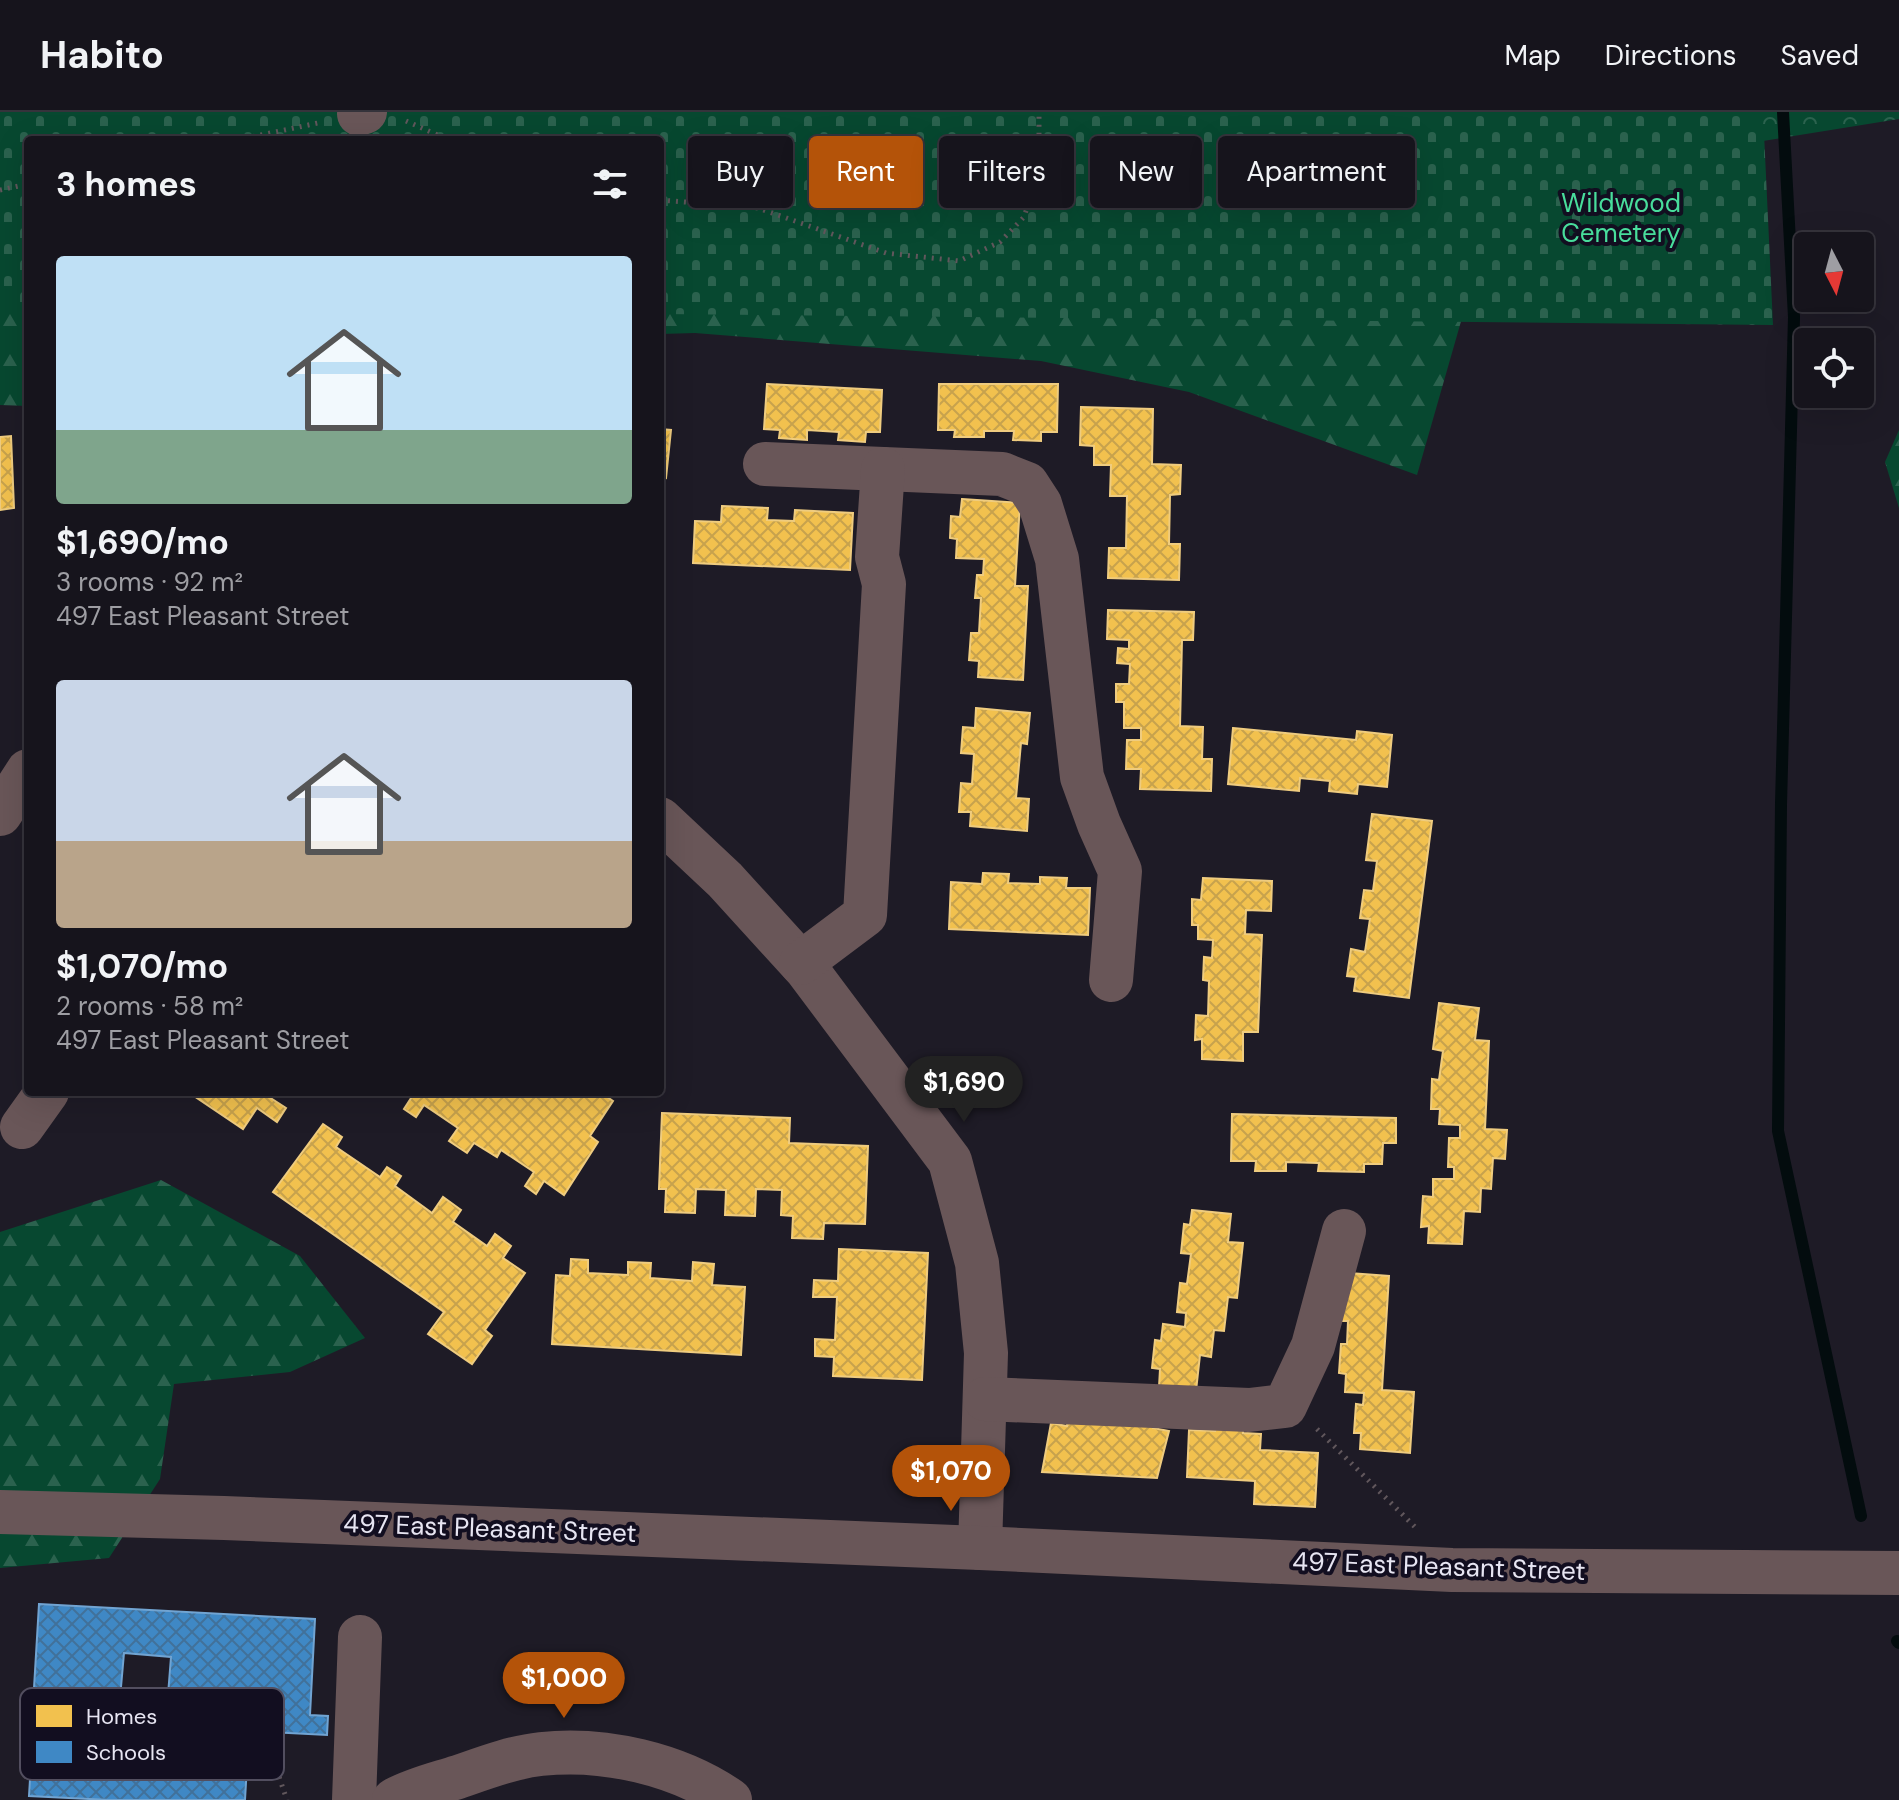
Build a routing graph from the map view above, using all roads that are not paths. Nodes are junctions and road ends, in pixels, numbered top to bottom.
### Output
1 (765, 464) dead end
2 (883, 469) junction
3 (24, 777) edge
4 (0, 814) edge
5 (664, 823) edge
6 (801, 963) junction
7 (1111, 980) dead end
8 (44, 1096) edge
9 (22, 1127) dead end
10 (1344, 1231) dead end
11 (985, 1399) junction
12 (0, 1512) edge
13 (980, 1548) junction
14 (1899, 1573) edge
15 (360, 1637) dead end
16 (502, 1781) edge
17 (354, 1800) edge
18 (394, 1800) edge
19 (730, 1800) edge

1 - 2 street
2 - 6 street
2 - 7 street
3 - 4 street
5 - 6 street
6 - 11 street
8 - 9 street
10 - 11 street
11 - 13 street
12 - 13 street, 497 East Pleasant Street
13 - 14 street, 497 East Pleasant Street
15 - 17 street
16 - 18 street
16 - 19 street

